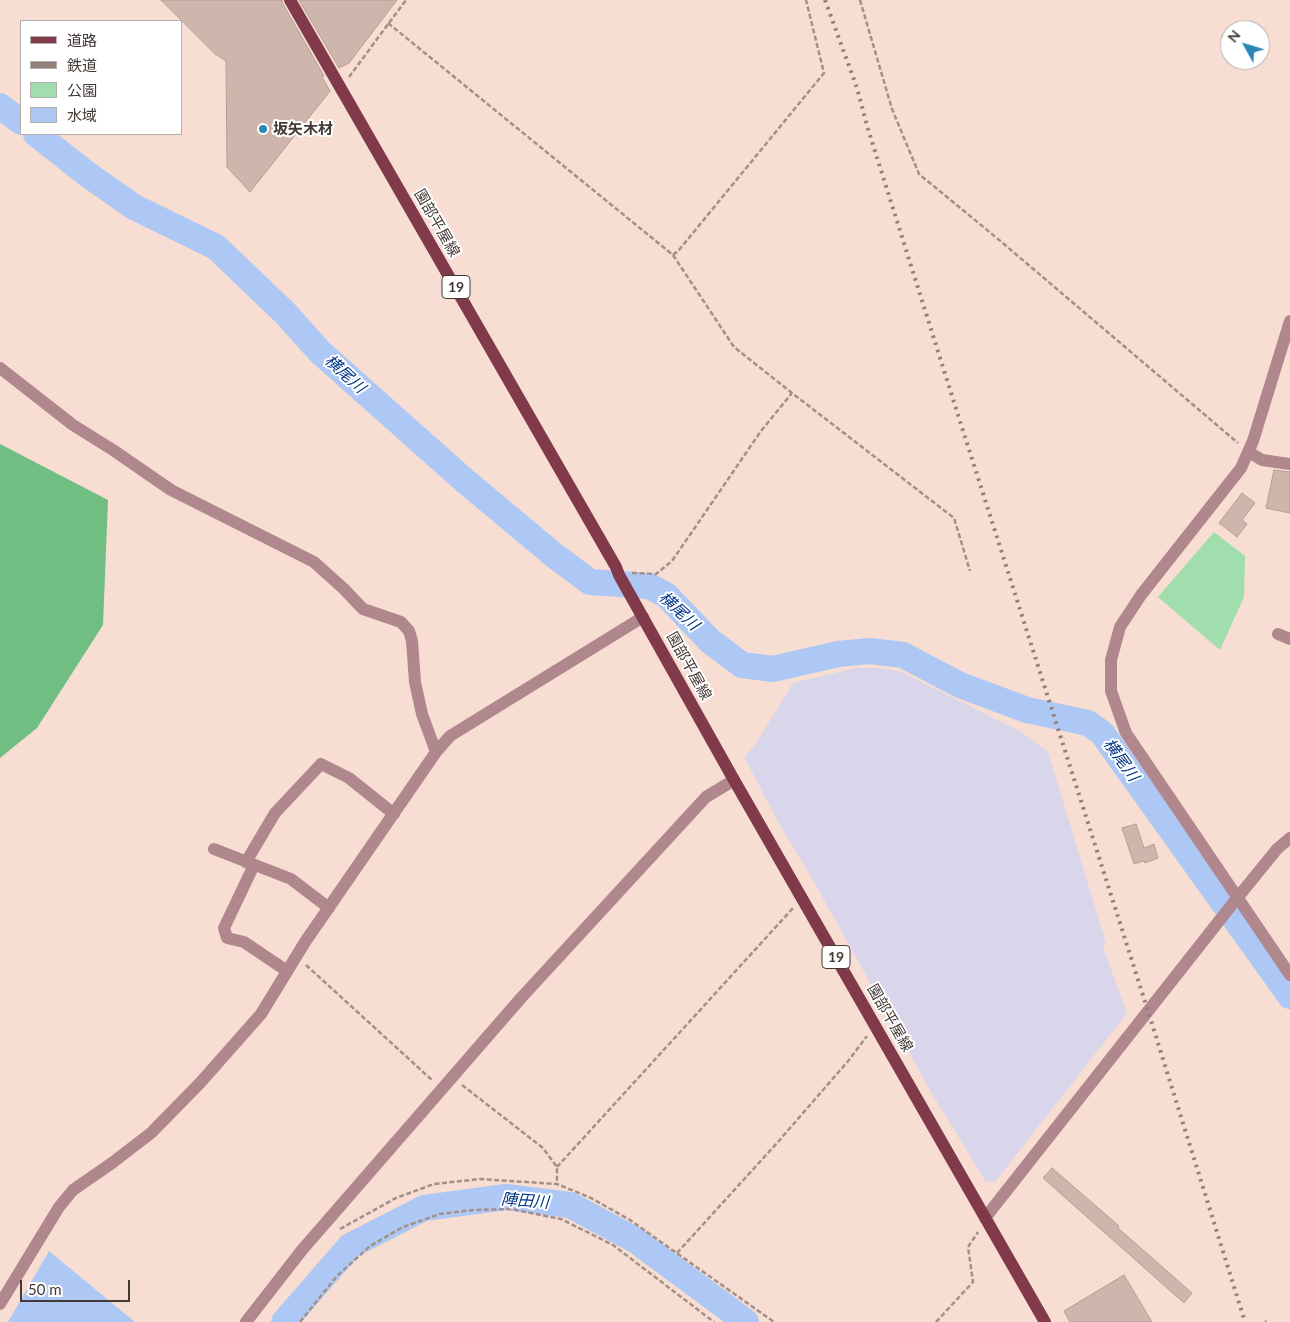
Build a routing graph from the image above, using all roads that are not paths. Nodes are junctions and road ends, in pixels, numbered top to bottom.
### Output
1 (290, 0) edge
2 (1290, 320) edge
3 (0, 368) edge
4 (1249, 452) junction
5 (1290, 464) edge
6 (643, 617) junction
7 (436, 752) junction
8 (734, 780) junction
9 (394, 814) junction
10 (1290, 838) edge
11 (214, 849) dead end
12 (250, 863) junction
13 (1236, 900) junction
14 (329, 908) junction
15 (287, 971) junction
16 (1290, 975) edge
17 (985, 1218) junction
18 (0, 1304) edge
19 (246, 1322) edge
20 (1045, 1322) edge

1 - 6 main road, 園部平屋線 / 19
2 - 4 street
3 - 7 street
4 - 5 street
4 - 13 street
6 - 7 street
6 - 8 main road, 園部平屋線 / 19
7 - 9 street
8 - 17 main road, 園部平屋線 / 19
8 - 19 street
9 - 12 street
9 - 14 street
10 - 13 street
11 - 12 street
12 - 14 street
12 - 15 street
13 - 16 street
13 - 17 street
14 - 15 street
15 - 18 street
17 - 20 main road, 園部平屋線 / 19

